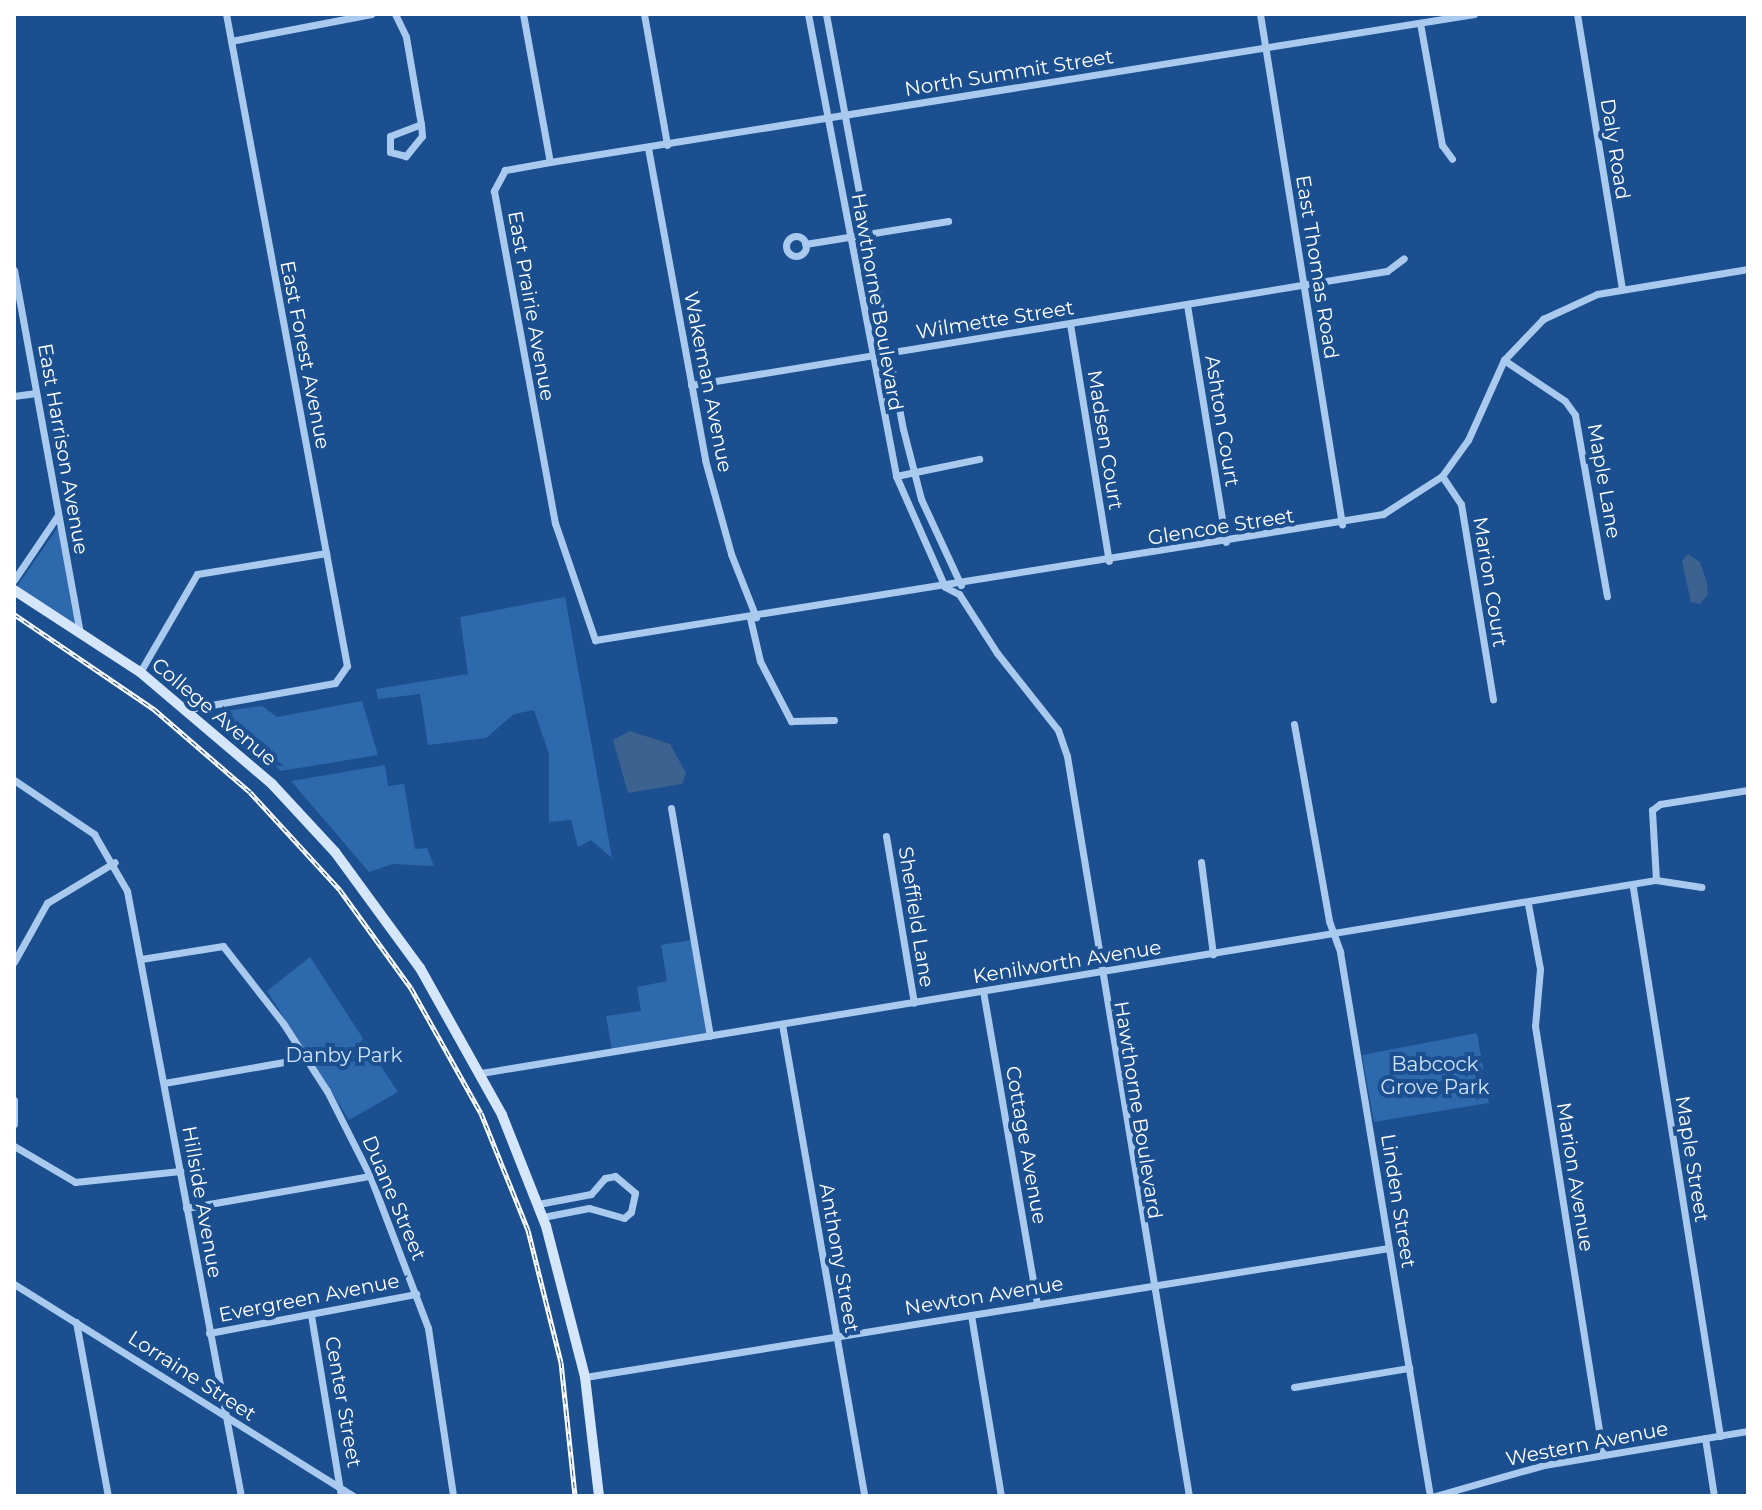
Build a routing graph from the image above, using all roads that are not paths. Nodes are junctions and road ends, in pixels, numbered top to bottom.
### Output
1 (226, 14) edge
2 (371, 14) edge
3 (395, 14) edge
4 (523, 14) edge
5 (644, 14) edge
6 (808, 14) edge
7 (826, 14) edge
8 (1260, 14) edge
9 (1474, 14) edge
10 (1577, 14) edge
11 (1420, 23) junction
12 (231, 41) junction
13 (1265, 48) junction
14 (845, 116) junction
15 (827, 119) junction
16 (421, 124) junction
17 (667, 145) junction
18 (648, 148) junction
19 (1452, 159) dead end
20 (550, 162) junction
21 (948, 221) dead end
22 (867, 235) junction
23 (849, 238) junction
24 (805, 244) dead end
25 (1404, 258) dead end
26 (1748, 269) edge
27 (14, 270) edge
28 (1304, 285) junction
29 (1622, 289) junction
30 (1187, 305) junction
31 (1070, 324) junction
32 (888, 354) junction
33 (871, 357) junction
34 (1504, 360) junction
35 (691, 385) junction
36 (36, 393) junction
37 (14, 396) edge
38 (979, 459) dead end
39 (914, 472) junction
40 (896, 476) junction
41 (1442, 476) junction
42 (59, 514) junction
43 (1342, 524) junction
44 (1226, 542) junction
45 (326, 553) junction
46 (1109, 561) junction
47 (14, 580) edge
48 (961, 585) junction
49 (945, 587) junction
50 (14, 590) edge
51 (1607, 596) dead end
52 (756, 617) junction
53 (80, 633) junction
54 (595, 640) joint
55 (140, 672) junction
56 (1493, 699) dead end
57 (189, 709) junction
58 (834, 720) dead end
59 (1294, 724) dead end
60 (14, 780) edge
61 (1748, 790) edge
62 (671, 808) dead end
63 (886, 836) dead end
64 (115, 862) junction
65 (1201, 862) dead end
66 (1656, 880) junction
67 (1701, 887) dead end
68 (1633, 888) junction
69 (1528, 904) junction
70 (1332, 936) junction
71 (16, 951) edge
72 (1213, 954) junction
73 (141, 959) junction
74 (14, 962) edge
75 (1099, 972) junction
76 (983, 991) junction
77 (914, 1003) junction
78 (782, 1024) junction
79 (710, 1036) junction
80 (307, 1058) junction
81 (481, 1073) junction
82 (164, 1083) junction
83 (14, 1100) edge
84 (14, 1124) edge
85 (14, 1146) edge
86 (180, 1171) junction
87 (370, 1176) junction
88 (538, 1204) junction
89 (186, 1208) junction
90 (543, 1217) junction
91 (1389, 1248) junction
92 (14, 1284) edge
93 (1150, 1285) junction
94 (416, 1294) junction
95 (1037, 1303) junction
96 (311, 1315) junction
97 (971, 1315) junction
98 (76, 1322) junction
99 (209, 1333) junction
100 (836, 1336) junction
101 (1409, 1368) junction
102 (585, 1377) junction
103 (1294, 1387) dead end
104 (226, 1418) junction
105 (1748, 1431) edge
106 (1720, 1436) junction
107 (1705, 1438) junction
108 (1603, 1455) junction
109 (341, 1492) edge
110 (1467, 1492) edge
111 (108, 1496) edge
112 (241, 1496) edge
113 (353, 1496) edge
114 (453, 1496) edge
115 (599, 1496) edge
116 (864, 1496) edge
117 (1001, 1496) edge
118 (1189, 1496) edge
119 (1432, 1496) edge
120 (1714, 1496) edge

1 - 12 street, East Forest Avenue
2 - 12 street
3 - 16 street
4 - 20 street
5 - 17 street
6 - 15 street, Hawthorne Boulevard
7 - 14 street
8 - 13 street, East Thomas Road
9 - 11 street, North Summit Street
10 - 29 street, Daly Road
11 - 13 street, North Summit Street
11 - 19 street
12 - 45 street, East Forest Avenue
13 - 14 street, North Summit Street
13 - 28 street, East Thomas Road
14 - 15 street, North Summit Street
14 - 22 street
15 - 17 street, North Summit Street
15 - 23 street, Hawthorne Boulevard
16 - 16 street
17 - 18 street, North Summit Street
18 - 20 street, North Summit Street
18 - 35 street, Wakeman Avenue
20 - 54 street, East Prairie Avenue
21 - 22 street
22 - 23 street
22 - 32 street
23 - 24 street
23 - 33 street, Hawthorne Boulevard
25 - 28 street, Wilmette Street
26 - 29 street, Glencoe Street
27 - 36 street, East Harrison Avenue
28 - 30 street, Wilmette Street
28 - 43 street, East Thomas Road
29 - 34 street, Glencoe Street
30 - 31 street, Wilmette Street
30 - 44 street, Ashton Court
31 - 32 street, Wilmette Street
31 - 46 street, Madsen Court
32 - 33 street, Wilmette Street
32 - 39 street
33 - 35 street, Wilmette Street
33 - 40 street, Hawthorne Boulevard
34 - 41 street, Glencoe Street
34 - 51 street, Maple Lane
35 - 52 street, Wakeman Avenue
36 - 37 street
36 - 42 street, East Harrison Avenue
38 - 39 street
39 - 40 street
39 - 48 street
40 - 49 street, Hawthorne Boulevard
41 - 43 street, Glencoe Street
41 - 56 street, Marion Court
42 - 47 street
42 - 53 street, East Harrison Avenue
43 - 44 street, Glencoe Street
44 - 46 street, Glencoe Street
45 - 55 street
45 - 57 street, East Forest Avenue
46 - 48 street, Glencoe Street
48 - 49 street, Glencoe Street
49 - 52 street, Glencoe Street
49 - 75 street, Hawthorne Boulevard
50 - 53 street, College Avenue
52 - 54 street, Glencoe Street
52 - 58 street, Wakeman Avenue
53 - 55 street, College Avenue
55 - 57 street, College Avenue
57 - 81 street, College Avenue
59 - 70 street, Linden Street
60 - 64 street
61 - 66 street
62 - 79 street
63 - 77 street, Sheffield Lane
64 - 71 street
64 - 73 street, Hillside Avenue
65 - 72 street
66 - 67 street
66 - 68 street, Kenilworth Avenue
68 - 69 street, Kenilworth Avenue
68 - 106 street, Maple Street
69 - 70 street, Kenilworth Avenue
69 - 108 street, Marion Avenue
70 - 72 street, Kenilworth Avenue
70 - 91 street, Linden Street
71 - 74 street
72 - 75 street, Kenilworth Avenue
73 - 80 street, Duane Street
73 - 82 street, Hillside Avenue
75 - 76 street, Kenilworth Avenue
75 - 93 street, Hawthorne Boulevard
76 - 77 street, Kenilworth Avenue
76 - 95 street, Cottage Avenue
77 - 78 street, Kenilworth Avenue
78 - 79 street, Kenilworth Avenue
78 - 100 street, Anthony Street
79 - 81 street, Kenilworth Avenue
80 - 82 street
80 - 87 street, Duane Street
81 - 88 street, College Avenue
82 - 86 street, Hillside Avenue
83 - 84 street
85 - 86 street
86 - 89 street, Hillside Avenue
87 - 89 street
87 - 94 street, Duane Street
88 - 90 street, College Avenue
88 - 90 street
89 - 99 street, Hillside Avenue
90 - 102 street, College Avenue
91 - 93 street, Newton Avenue
91 - 101 street, Linden Street
92 - 98 street, Lorraine Street
93 - 95 street, Newton Avenue
93 - 118 street, Hawthorne Boulevard
94 - 96 street, Evergreen Avenue
94 - 114 street, Duane Street
95 - 97 street, Newton Avenue
96 - 99 street, Evergreen Avenue
96 - 109 street, Center Street
97 - 100 street, Newton Avenue
97 - 117 street
98 - 104 street, Lorraine Street
98 - 111 street
99 - 104 street, Hillside Avenue
100 - 102 street, Newton Avenue
100 - 116 street, Anthony Street
101 - 103 street
101 - 119 street, Linden Street
102 - 115 street, College Avenue
104 - 109 street, Lorraine Street
104 - 112 street, Hillside Avenue
105 - 106 street, Western Avenue
106 - 107 street, Western Avenue
107 - 108 street, Western Avenue
107 - 120 street
108 - 110 street, Western Avenue
109 - 113 street, Lorraine Street
110 - 119 street, Western Avenue

